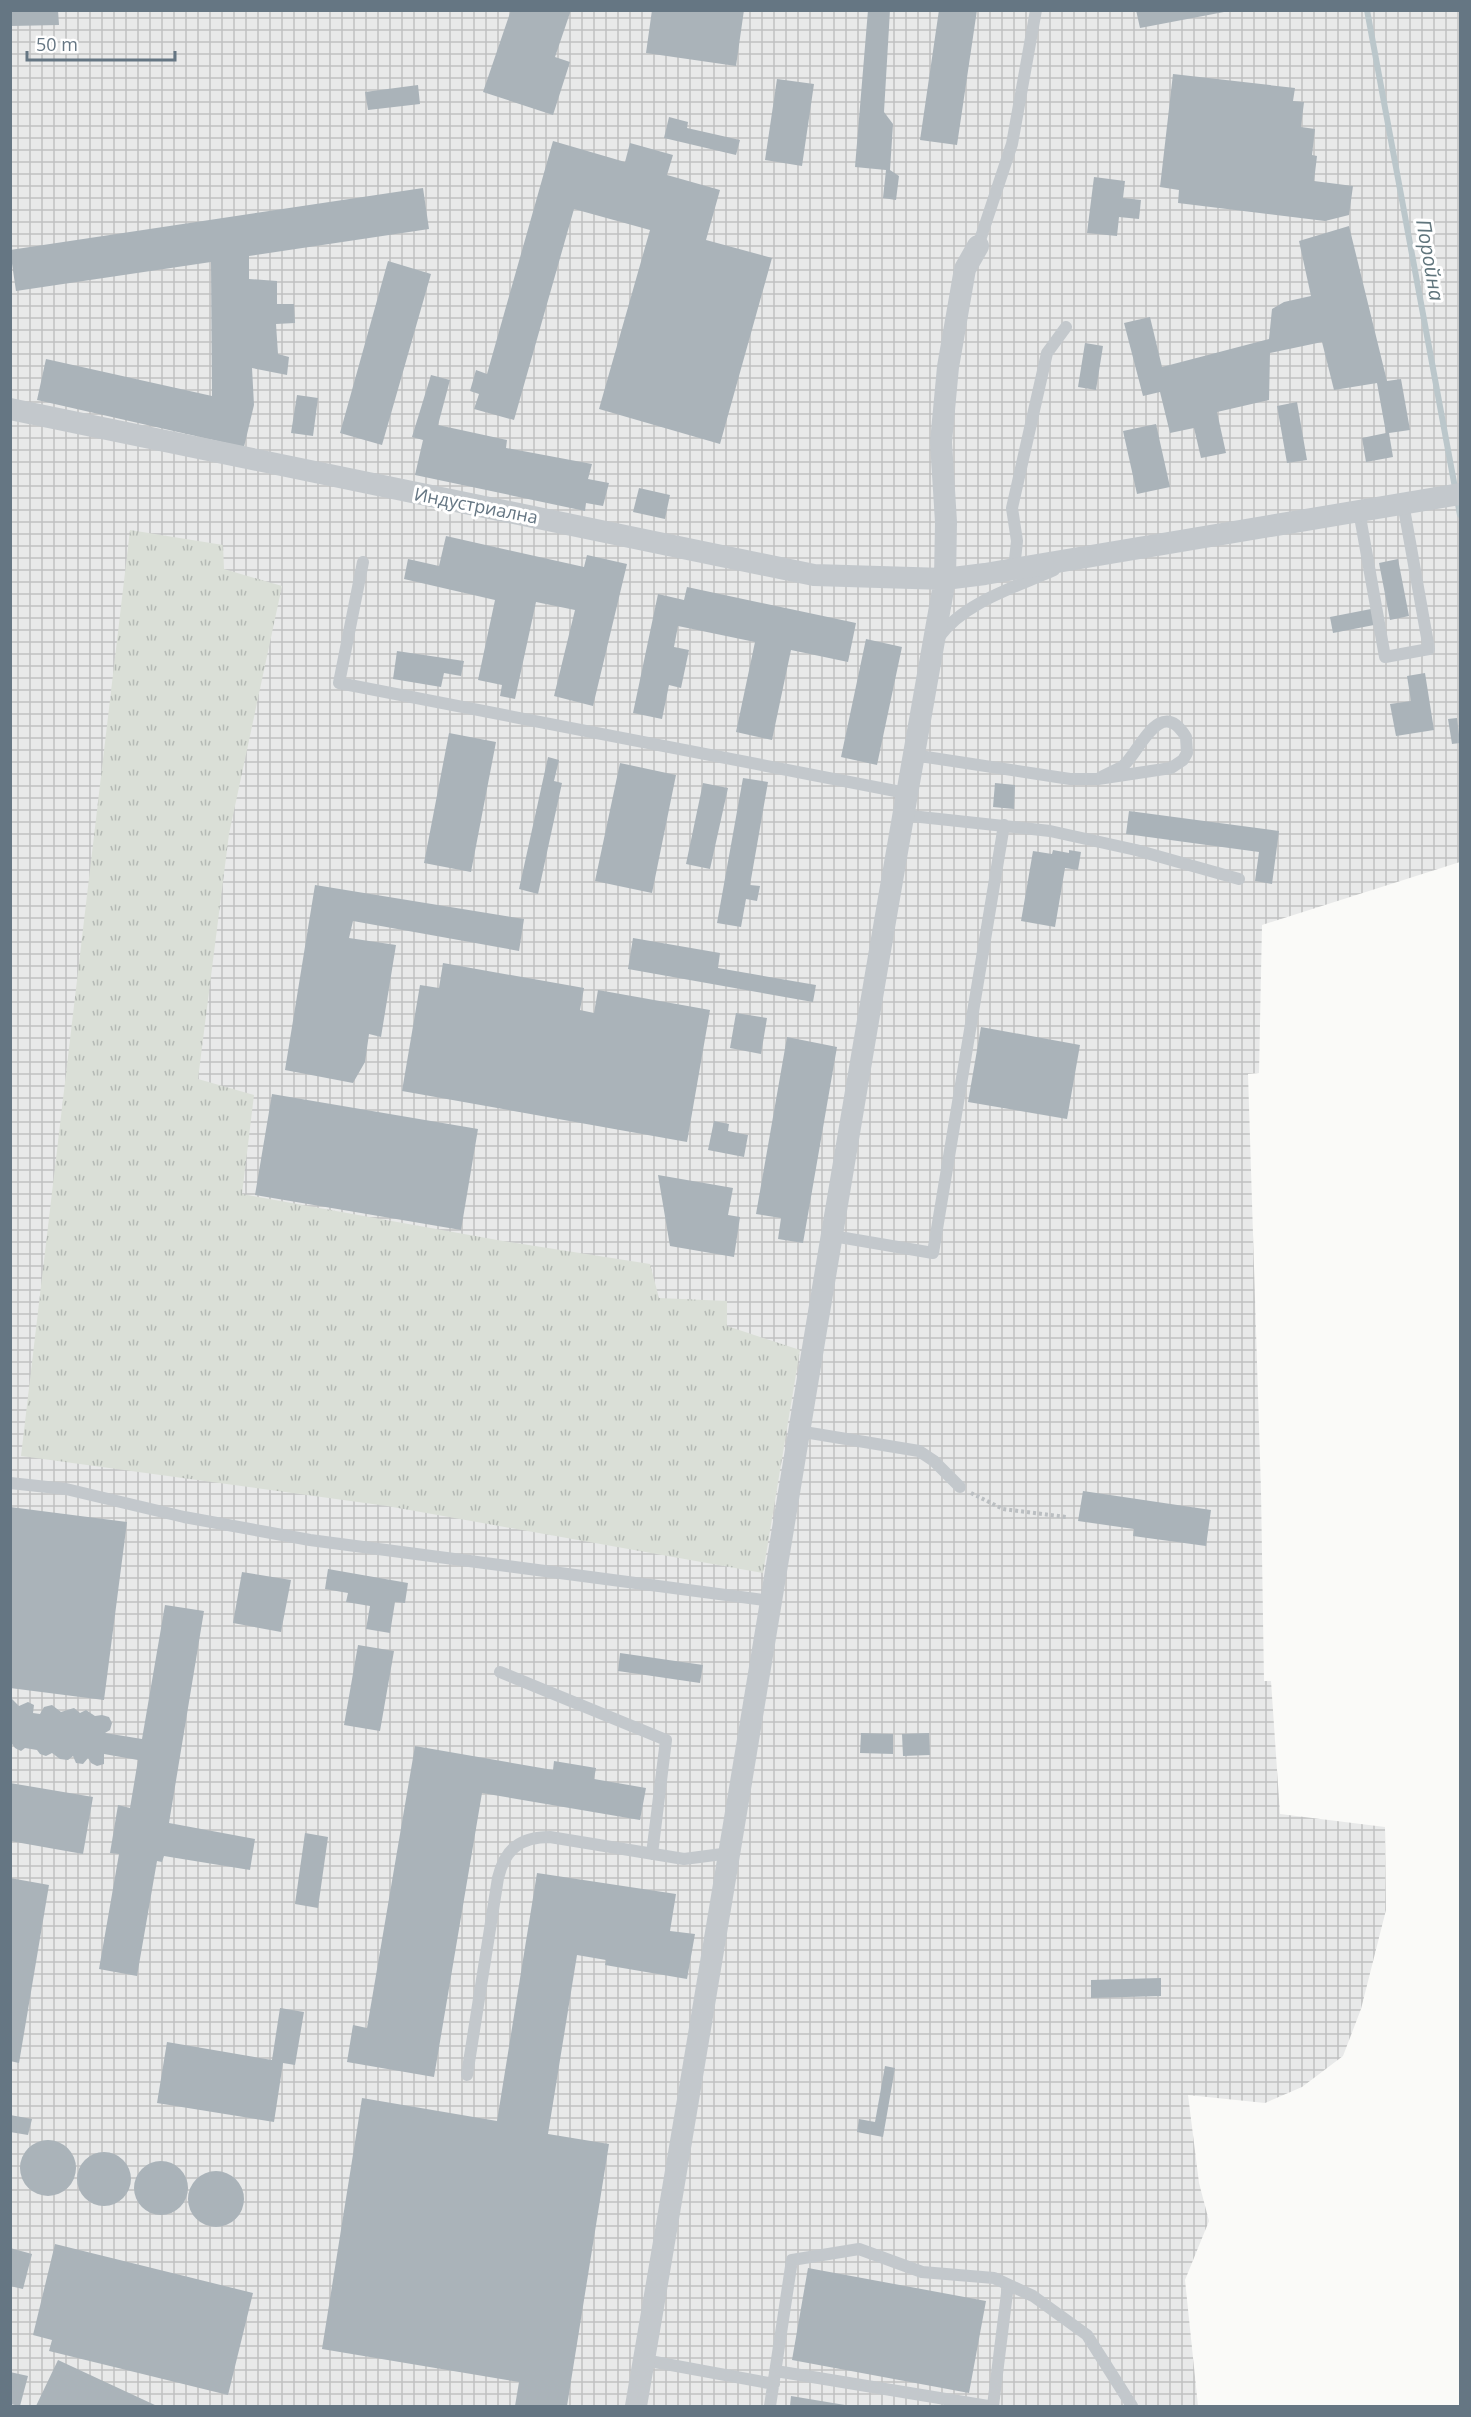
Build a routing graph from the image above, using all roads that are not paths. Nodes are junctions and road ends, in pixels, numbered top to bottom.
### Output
1 (1036, 10) edge
2 (978, 246) joint
3 (1066, 327) dead end
4 (10, 409) edge
5 (1461, 494) edge
6 (1403, 503) junction
7 (1359, 511) junction
8 (1080, 558) junction
9 (363, 562) dead end
10 (1014, 569) junction
11 (945, 579) junction
12 (933, 645) junction
13 (913, 755) junction
14 (1098, 779) junction
15 (904, 804) junction
16 (1004, 825) junction
17 (1239, 879) dead end
18 (833, 1236) junction
19 (798, 1431) junction
20 (10, 1483) edge
21 (960, 1487) road end
22 (772, 1601) junction
23 (500, 1672) dead end
24 (730, 1853) junction
25 (652, 1854) junction
26 (467, 2075) dead end
27 (1008, 2285) junction
28 (644, 2360) junction
29 (775, 2378) junction
30 (636, 2406) edge
31 (770, 2406) edge
32 (990, 2406) edge
33 (1132, 2406) edge

1 - 2 lane
2 - 11 street
3 - 10 lane
4 - 11 street, Индустриална
5 - 6 street, Индустриална
6 - 7 street, Индустриална
6 - 7 lane
7 - 8 street, Индустриална
8 - 10 street, Индустриална
8 - 12 lane
9 - 15 lane
10 - 11 street, Индустриална
11 - 12 street
12 - 13 street
13 - 14 lane
13 - 15 street
14 - 14 lane
15 - 16 lane
15 - 18 street
16 - 17 lane
16 - 18 lane
18 - 19 street
19 - 21 lane
19 - 22 street
20 - 22 lane
22 - 24 street
23 - 25 lane
24 - 25 lane
24 - 28 street
25 - 26 lane
27 - 29 lane
27 - 32 lane
27 - 33 lane
28 - 29 lane
28 - 30 street
29 - 31 lane
29 - 32 lane

